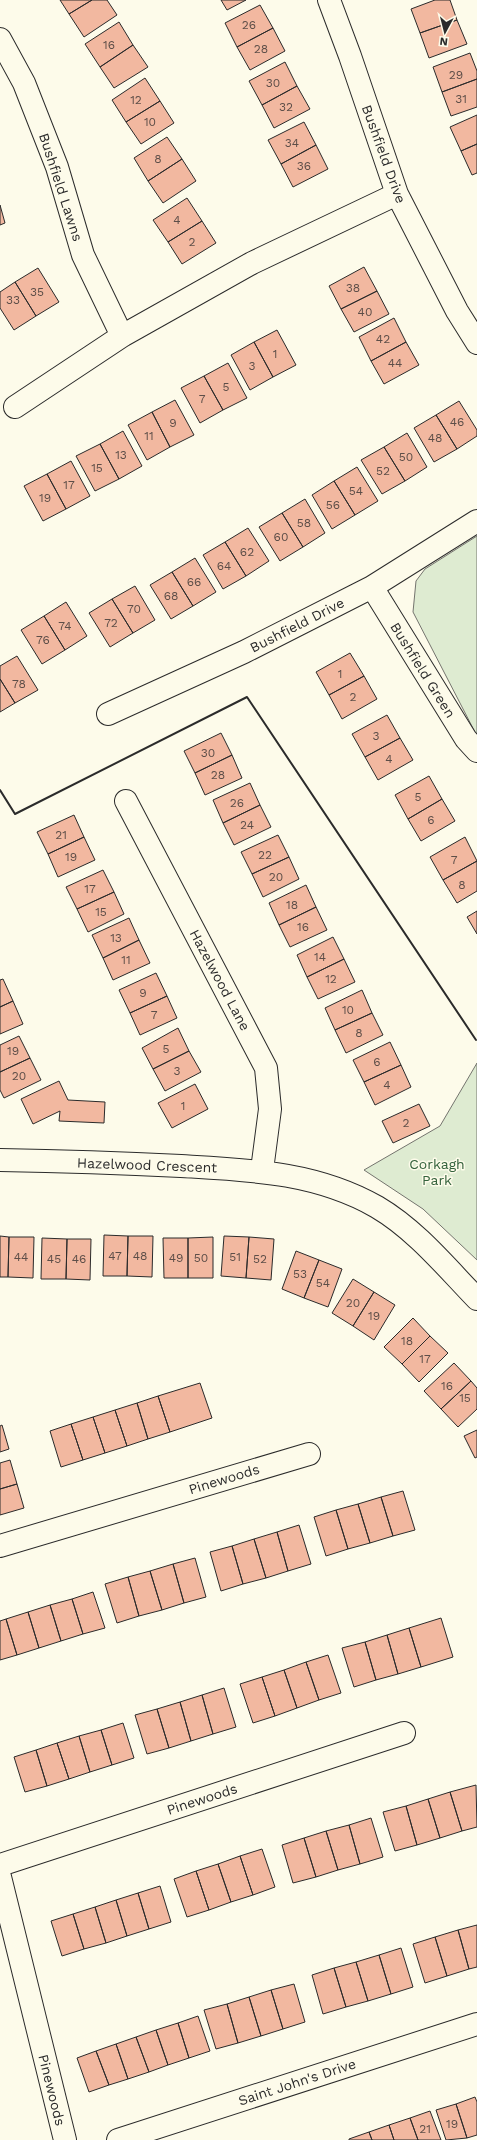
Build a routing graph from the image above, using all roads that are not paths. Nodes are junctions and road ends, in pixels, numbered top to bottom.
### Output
1 (329, 0) edge
2 (0, 39) edge
3 (397, 194) junction
4 (122, 336) junction
5 (477, 343) edge
6 (14, 407) dead end
7 (477, 522) edge
8 (372, 587) junction
9 (108, 714) dead end
10 (477, 751) edge
11 (126, 801) dead end
12 (0, 1160) edge
13 (262, 1170) junction
14 (477, 1299) edge
15 (309, 1454) dead end
16 (0, 1546) edge
17 (404, 1733) dead end
18 (0, 1864) edge
19 (0, 1877) edge
20 (477, 2024) edge
21 (65, 2140) edge
22 (118, 2140) edge

1 - 3 street, Bushfield Drive
2 - 4 street, Bushfield Lawns
3 - 4 street
3 - 5 street, Bushfield Drive
4 - 6 street
7 - 8 street, Bushfield Drive
8 - 9 street, Bushfield Drive
8 - 10 street, Bushfield Green
11 - 13 street, Hazelwood Lane
12 - 13 street, Hazelwood Crescent
13 - 14 street, Hazelwood Crescent
15 - 16 street, Pinewoods
17 - 18 street, Pinewoods
19 - 21 street, Pinewoods
20 - 22 street, Saint John's Drive

